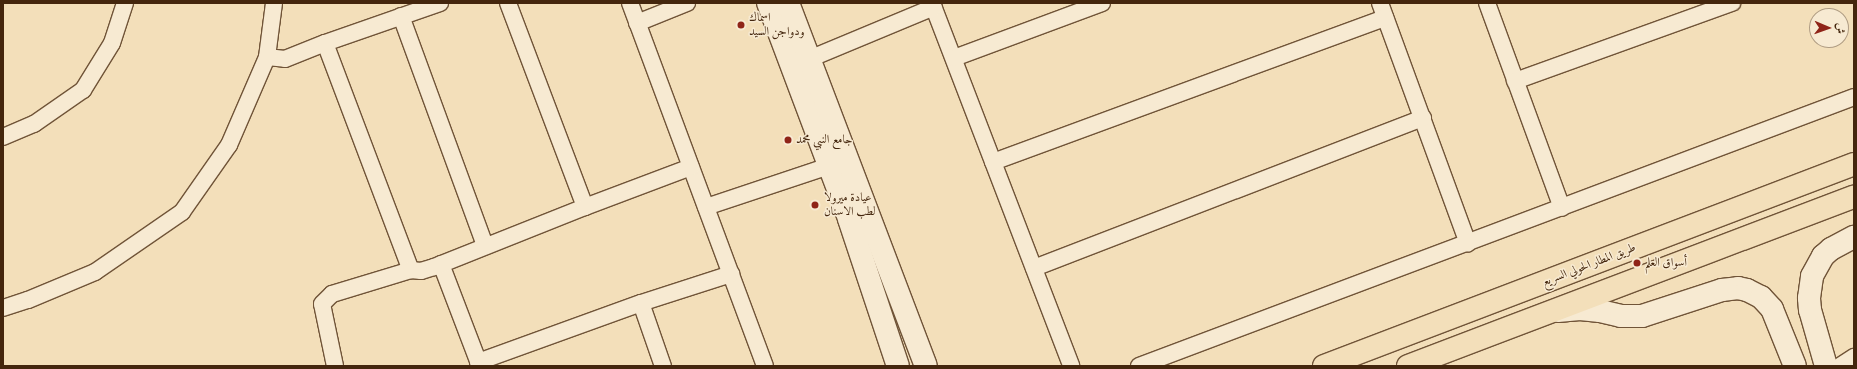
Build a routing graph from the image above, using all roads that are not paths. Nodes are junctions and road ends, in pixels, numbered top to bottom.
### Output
1 (126, 3) edge
2 (274, 3) edge
3 (440, 3) edge
4 (508, 3) edge
5 (630, 3) edge
6 (687, 3) edge
7 (768, 3) edge
8 (788, 3) edge
9 (1102, 3) edge
10 (1487, 3) edge
11 (1732, 3) edge
12 (933, 5) edge
13 (1383, 10) edge
14 (401, 16) junction
15 (637, 23) junction
16 (325, 43) junction
17 (267, 57) junction
18 (954, 58) junction
19 (809, 59) junction
20 (1515, 81) junction
21 (1854, 97) edge
22 (1423, 118) junction
23 (3, 137) edge
24 (993, 162) junction
25 (1854, 164) edge
26 (829, 166) junction
27 (691, 167) junction
28 (850, 194) junction
29 (1854, 197) edge
30 (585, 207) junction
31 (706, 208) junction
32 (1562, 208) junction
33 (1854, 237) edge
34 (1468, 243) junction
35 (485, 246) junction
36 (441, 264) junction
37 (1034, 268) junction
38 (411, 270) junction
39 (731, 274) junction
40 (641, 303) junction
41 (3, 308) edge
42 (1543, 314) junction
43 (1854, 357) edge
44 (479, 364) edge
45 (335, 366) edge
46 (663, 366) edge
47 (765, 366) edge
48 (898, 366) edge
49 (926, 366) edge
50 (1071, 366) edge
51 (1139, 366) edge
52 (1324, 366) edge
53 (1408, 366) edge
54 (1795, 366) edge
55 (1826, 366) edge
56 (1840, 366) edge

1 - 23 street
2 - 17 street
3 - 14 street
4 - 30 street
5 - 15 street
6 - 15 street
7 - 26 main road
8 - 19 main road
9 - 18 street
10 - 20 street
11 - 20 street
12 - 18 street
12 - 19 street
13 - 22 street
13 - 24 street
14 - 16 street
14 - 35 street
15 - 27 street
16 - 17 street
16 - 38 street
17 - 41 street
18 - 24 street
19 - 28 main road
20 - 32 street
21 - 32 street
22 - 34 street
22 - 37 street
24 - 37 street
25 - 52 highway, طريق المطار الحولي السريع
26 - 28 main road
26 - 31 street
27 - 30 street
27 - 31 street
28 - 48 main road
28 - 49 main road
29 - 42 highway
30 - 35 street
31 - 39 street
32 - 34 street
33 - 55 main road
34 - 51 street
35 - 36 street
36 - 38 street
36 - 44 street
37 - 50 street
38 - 45 street
39 - 40 street
39 - 47 street
40 - 44 street
40 - 46 street
42 - 53 highway
42 - 54 main road
43 - 56 street

